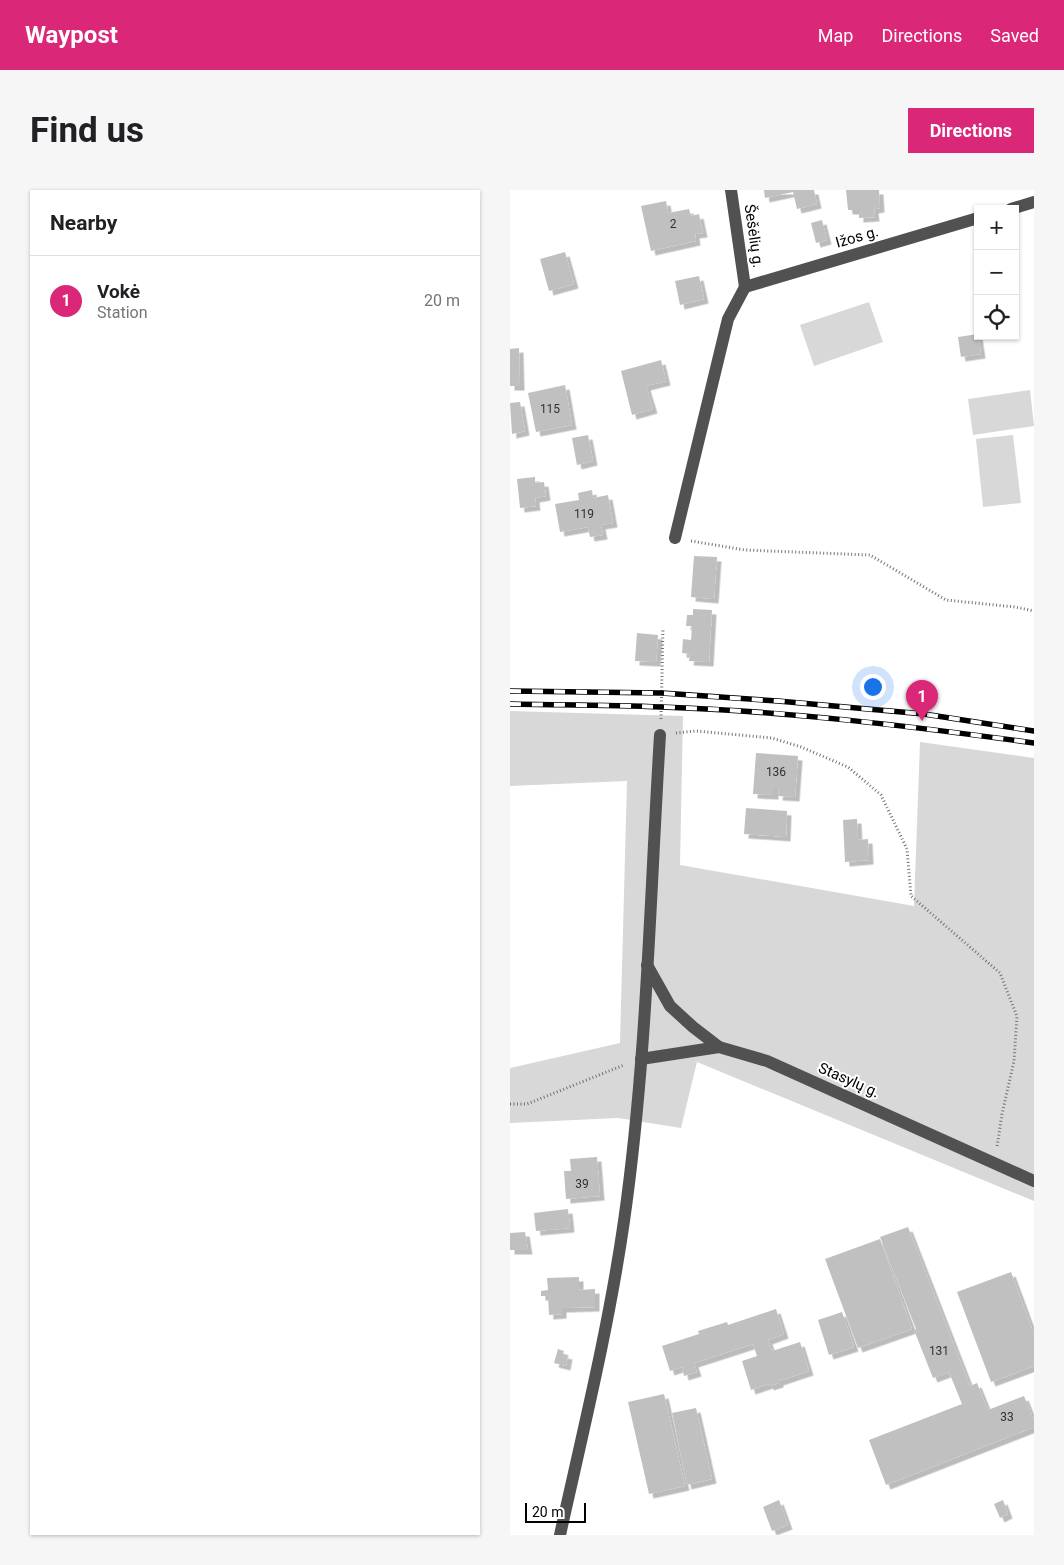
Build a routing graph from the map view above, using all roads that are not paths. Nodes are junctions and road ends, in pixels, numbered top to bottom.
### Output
1 (731, 190) edge
2 (1034, 202) edge
3 (1019, 207) edge
4 (974, 219) edge
5 (745, 287) junction
6 (676, 538) road end
7 (660, 734) road end
8 (647, 965) junction
9 (719, 1047) junction
10 (641, 1059) junction
11 (1034, 1181) edge
12 (560, 1535) edge

1 - 5 street, Šešėlių g.
2 - 3 street
4 - 5 street, Ižos g.
5 - 6 street
7 - 8 street
8 - 9 street
8 - 10 street
9 - 10 street, Stasylų g.
9 - 11 street, Stasylų g.
10 - 12 street

